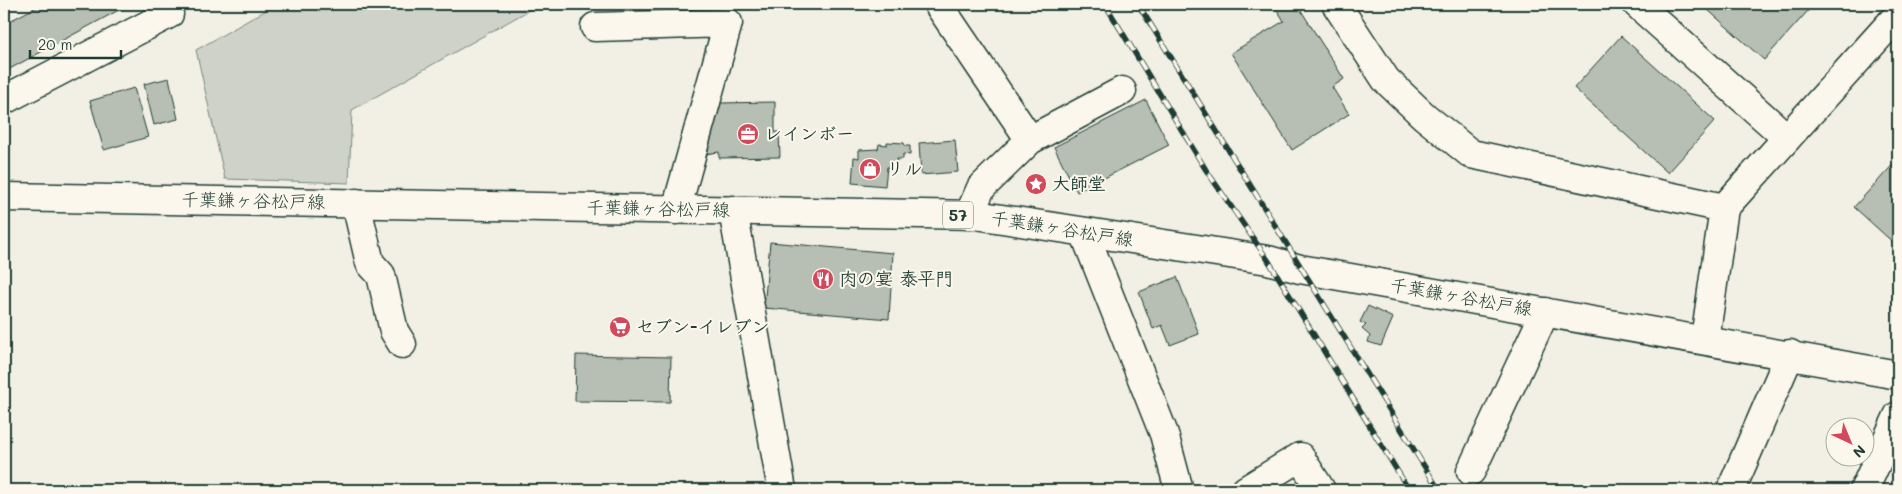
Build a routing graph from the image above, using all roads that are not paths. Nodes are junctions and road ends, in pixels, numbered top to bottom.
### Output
1 (938, 4) edge
2 (1336, 4) edge
3 (1637, 4) edge
4 (169, 14) dead end
5 (1898, 15) edge
6 (594, 27) dead end
7 (1122, 91) dead end
8 (4, 100) edge
9 (1787, 138) junction
10 (1030, 140) junction
11 (4, 197) edge
12 (356, 203) junction
13 (1724, 208) junction
14 (676, 210) junction
15 (733, 210) junction
16 (969, 215) junction
17 (1084, 232) junction
18 (1545, 312) junction
19 (1705, 339) junction
20 (402, 344) dead end
21 (1790, 354) junction
22 (1898, 375) edge
23 (1898, 416) edge
24 (1471, 471) dead end
25 (782, 490) edge
26 (1179, 490) edge
27 (1246, 490) edge
28 (1321, 490) edge
29 (1731, 490) edge
30 (1864, 490) edge

1 - 10 main road
2 - 13 main road
3 - 9 main road
4 - 8 main road
5 - 9 main road
6 - 14 main road
7 - 10 main road
9 - 13 main road
10 - 16 main road
11 - 12 main road, 千葉鎌ヶ谷松戸線 / 57
12 - 14 main road, 千葉鎌ヶ谷松戸線 / 57
12 - 20 main road
13 - 19 main road
14 - 15 main road, 千葉鎌ヶ谷松戸線 / 57
15 - 16 main road, 千葉鎌ヶ谷松戸線 / 57
15 - 25 main road
16 - 17 main road, 千葉鎌ヶ谷松戸線 / 57
17 - 18 main road, 千葉鎌ヶ谷松戸線 / 57
17 - 26 main road
18 - 19 main road, 千葉鎌ヶ谷松戸線 / 57
18 - 24 main road
19 - 21 main road, 千葉鎌ヶ谷松戸線 / 57
21 - 22 main road, 千葉鎌ヶ谷松戸線 / 57
21 - 29 main road
23 - 30 main road
27 - 28 main road

